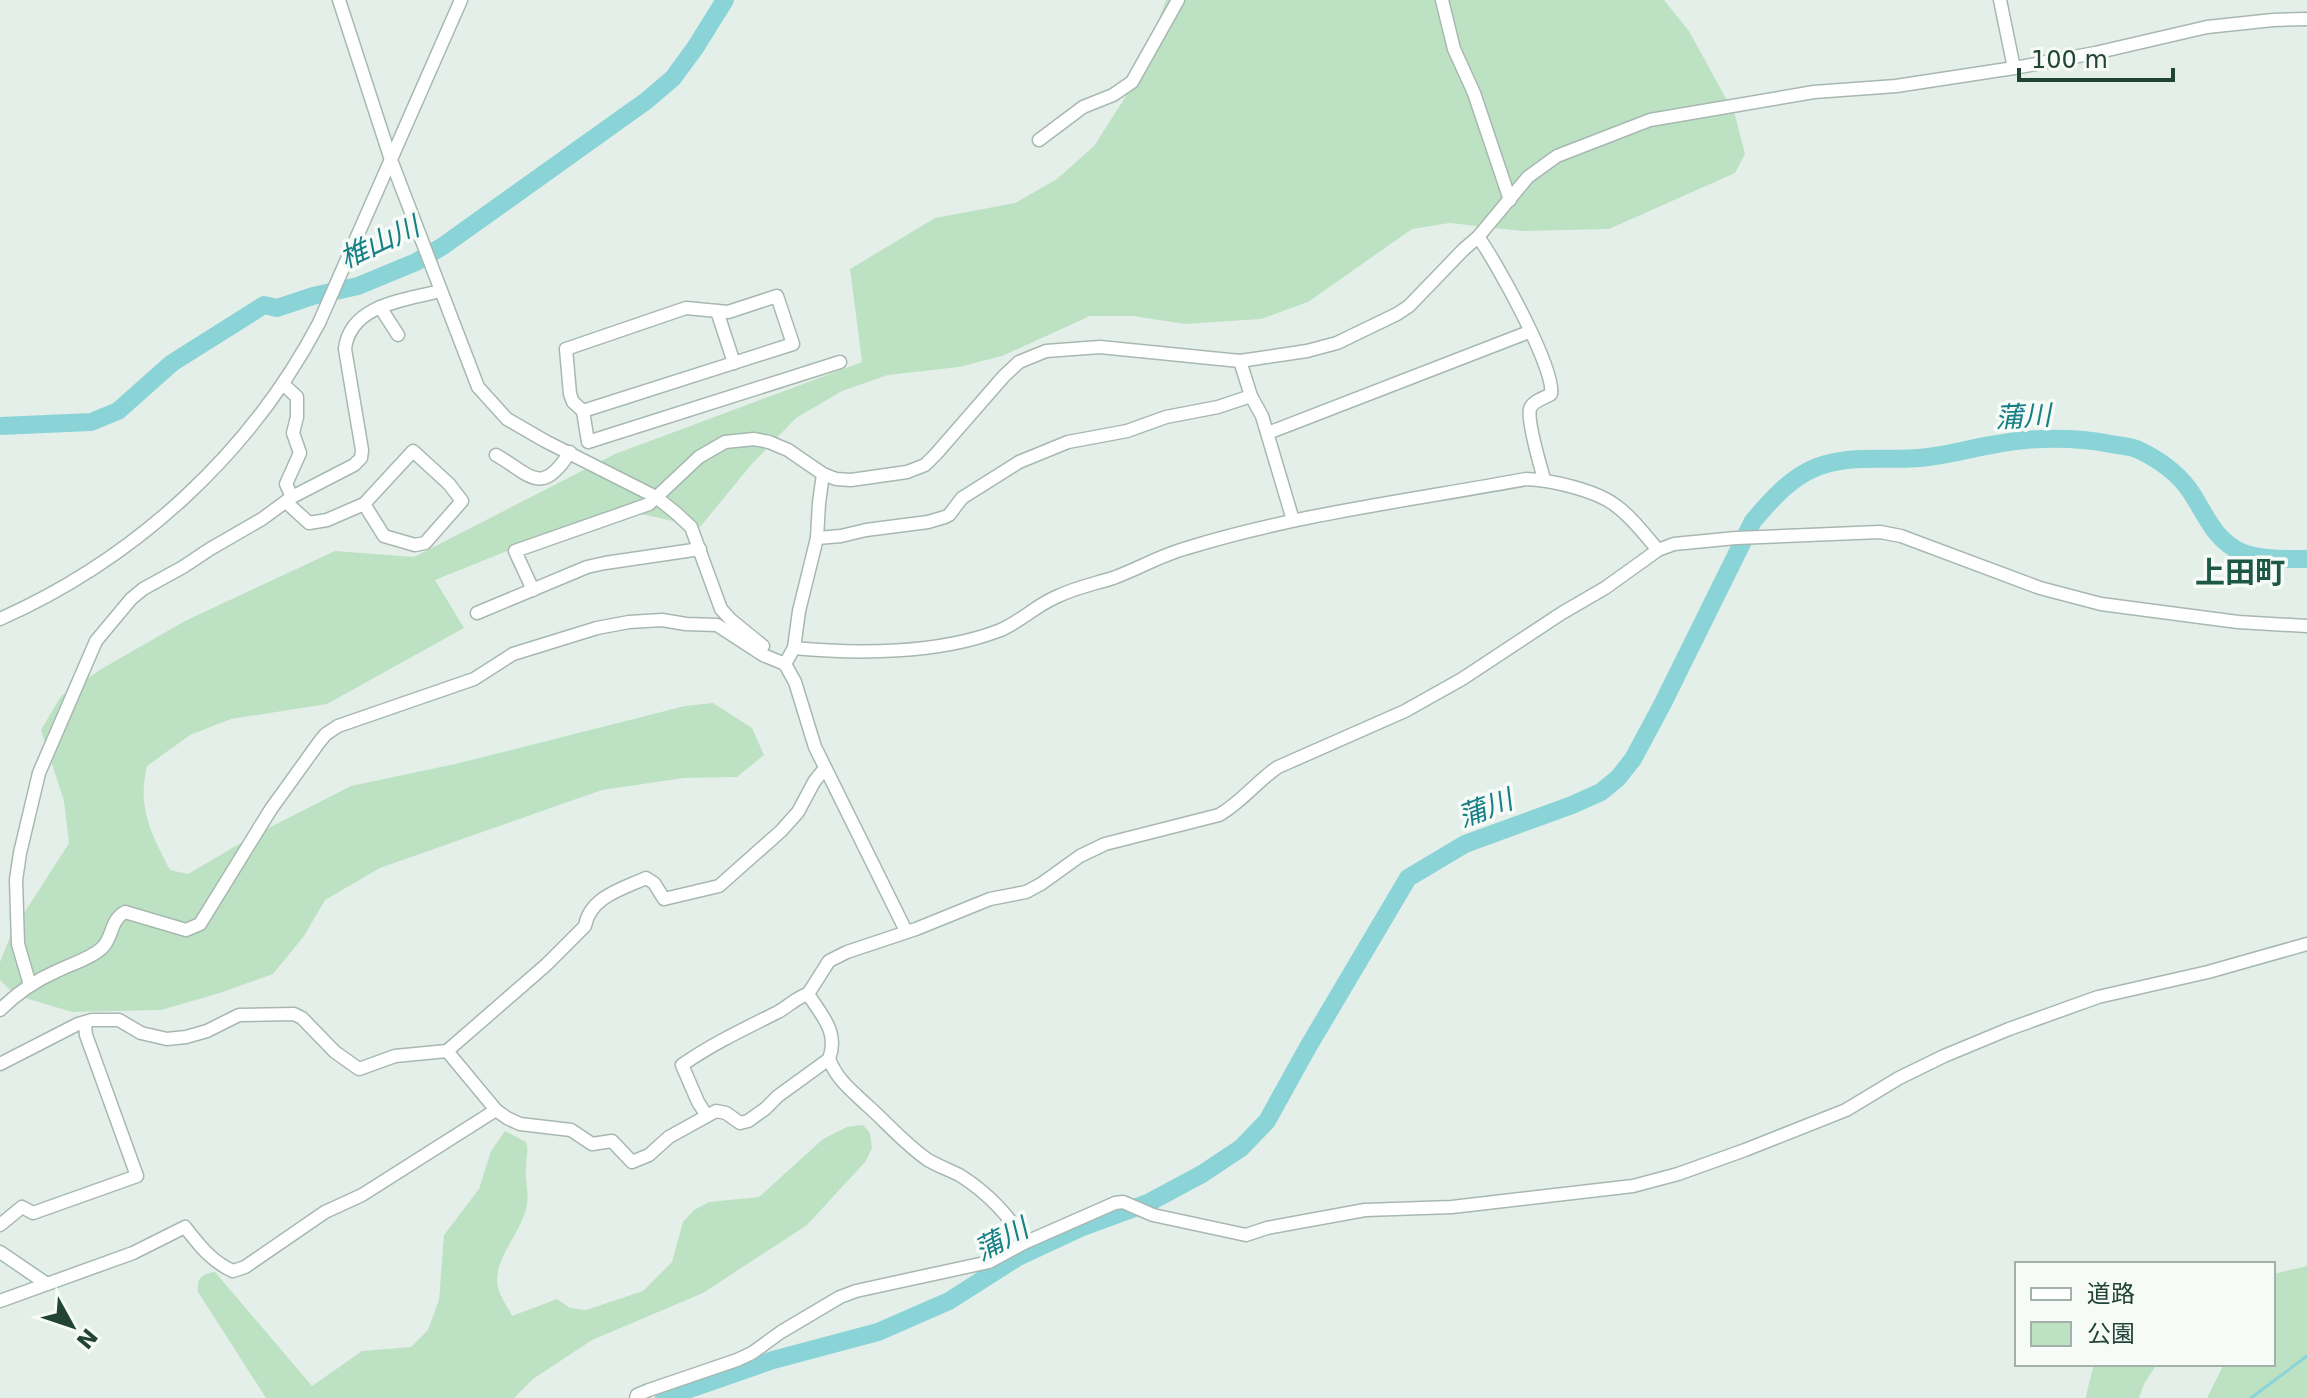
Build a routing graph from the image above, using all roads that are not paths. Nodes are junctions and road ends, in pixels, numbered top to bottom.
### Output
1 (339, 0) edge
2 (461, 0) edge
3 (1178, 0) edge
4 (1442, 0) edge
5 (2000, 0) edge
6 (2307, 19) edge
7 (2014, 68) junction
8 (1039, 140) dead end
9 (391, 160) junction
10 (1510, 200) junction
11 (1478, 237) junction
12 (439, 287) junction
13 (380, 307) junction
14 (717, 311) junction
15 (1529, 332) junction
16 (398, 335) dead end
17 (1240, 361) junction
18 (840, 362) dead end
19 (734, 363) junction
20 (283, 384) junction
21 (1251, 396) junction
22 (583, 411) junction
23 (1268, 433) junction
24 (588, 442) junction
25 (496, 455) dead end
26 (575, 455) junction
27 (823, 474) junction
28 (1544, 479) junction
29 (656, 497) junction
30 (289, 500) junction
31 (364, 504) junction
32 (1293, 520) junction
33 (817, 538) junction
34 (700, 549) junction
35 (1658, 550) junction
36 (533, 590) junction
37 (477, 613) dead end
38 (0, 619) edge
39 (2307, 626) edge
40 (794, 648) junction
41 (785, 664) junction
42 (825, 768) junction
43 (906, 931) junction
44 (2307, 944) edge
45 (30, 985) junction
46 (808, 994) junction
47 (0, 1010) edge
48 (85, 1024) junction
49 (447, 1051) junction
50 (829, 1059) junction
51 (0, 1064) edge
52 (496, 1110) junction
53 (707, 1116) junction
54 (0, 1225) edge
55 (1024, 1243) junction
56 (0, 1252) edge
57 (47, 1284) junction
58 (0, 1301) edge
59 (636, 1396) edge

1 - 9 street
2 - 9 street
3 - 8 street
4 - 10 street
5 - 7 street
6 - 7 street
7 - 10 street
9 - 12 street
9 - 20 street
10 - 11 street
11 - 15 street
11 - 17 street
12 - 13 street
12 - 26 street
13 - 16 street
13 - 30 street
14 - 19 street
14 - 19 street
14 - 22 street
15 - 23 street
15 - 28 street
17 - 21 street
17 - 27 street
18 - 24 street
19 - 22 street
20 - 30 street
20 - 38 street
21 - 23 street
21 - 33 street
22 - 24 street
23 - 32 street
24 - 26 street
25 - 26 street
26 - 29 street
27 - 29 street
27 - 33 street
28 - 32 street
28 - 35 street
29 - 34 street
29 - 36 street
30 - 31 street
30 - 45 street
31 - 31 street
32 - 40 street
33 - 40 street
34 - 36 street
34 - 41 street
35 - 39 street
35 - 43 street
36 - 37 street
40 - 41 street
41 - 42 street
41 - 45 street
42 - 43 street
42 - 49 street
43 - 46 street
44 - 55 street
45 - 47 street
46 - 50 street
46 - 53 street
48 - 49 street
48 - 51 street
48 - 54 street
49 - 52 street
50 - 53 street
50 - 55 street
52 - 53 street
52 - 57 street
55 - 59 street
56 - 57 street
57 - 58 street

